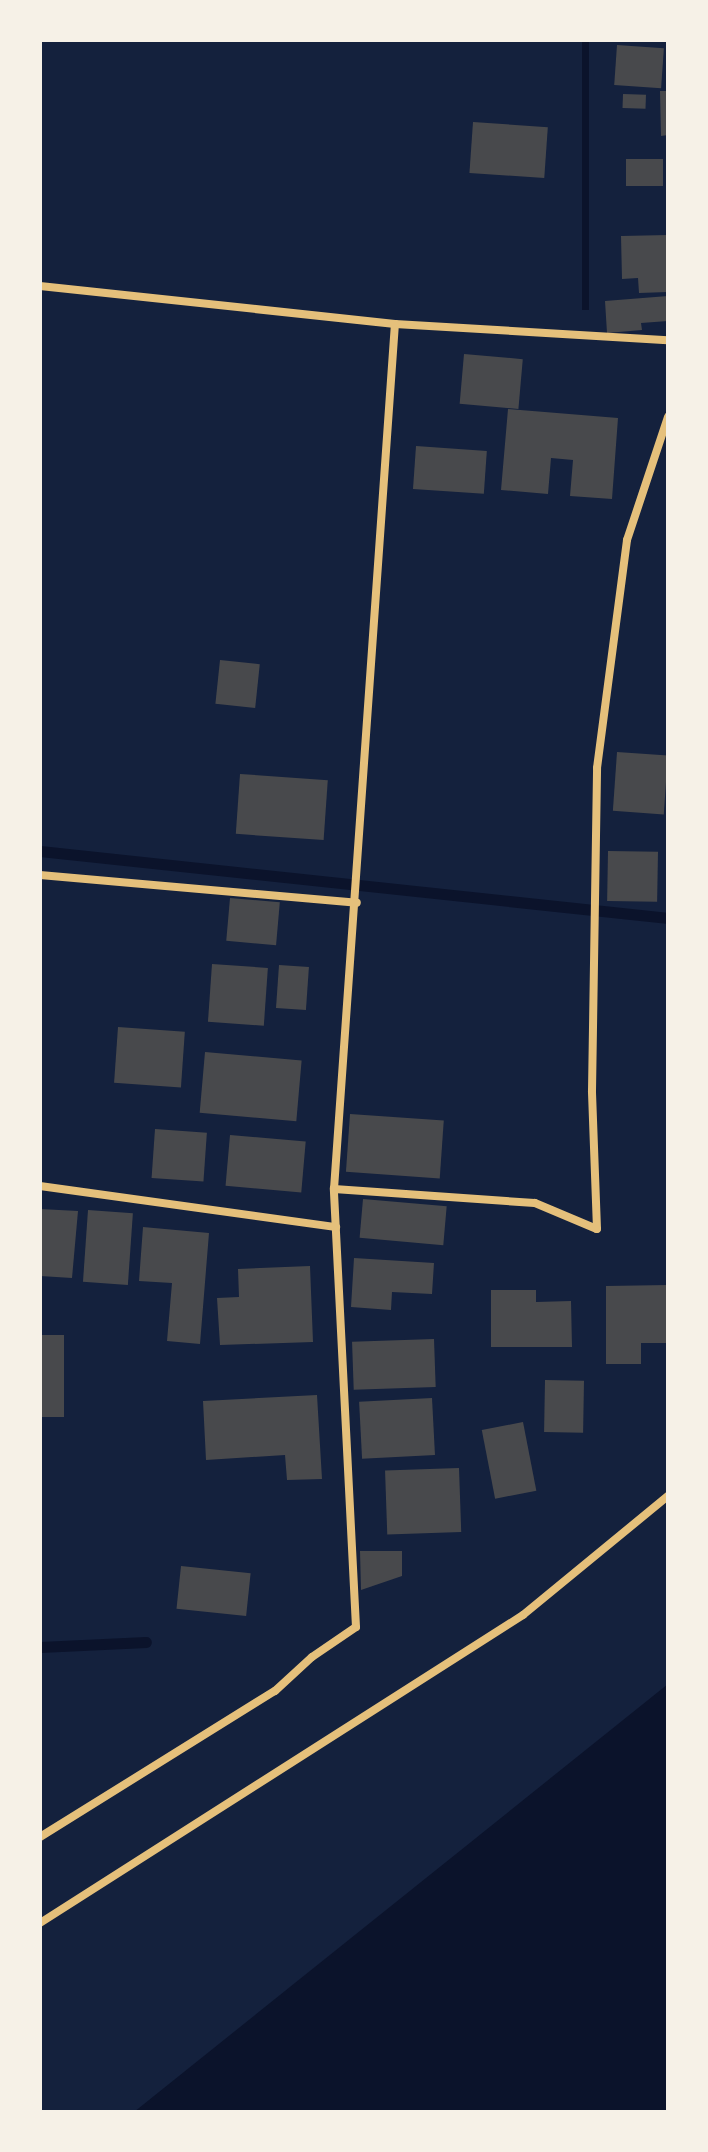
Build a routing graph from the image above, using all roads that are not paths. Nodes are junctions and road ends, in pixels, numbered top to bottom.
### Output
1 (40, 286) edge
2 (395, 324) junction
3 (668, 340) edge
4 (668, 417) edge
5 (40, 875) edge
6 (357, 902) junction
7 (40, 1186) edge
8 (334, 1189) junction
9 (336, 1227) junction
10 (668, 1496) edge
11 (40, 1837) edge
12 (40, 1923) edge

1 - 2 street
2 - 3 street
2 - 6 street
4 - 8 street
5 - 6 street
6 - 8 street
7 - 9 street
8 - 9 street
9 - 11 street
10 - 12 street

